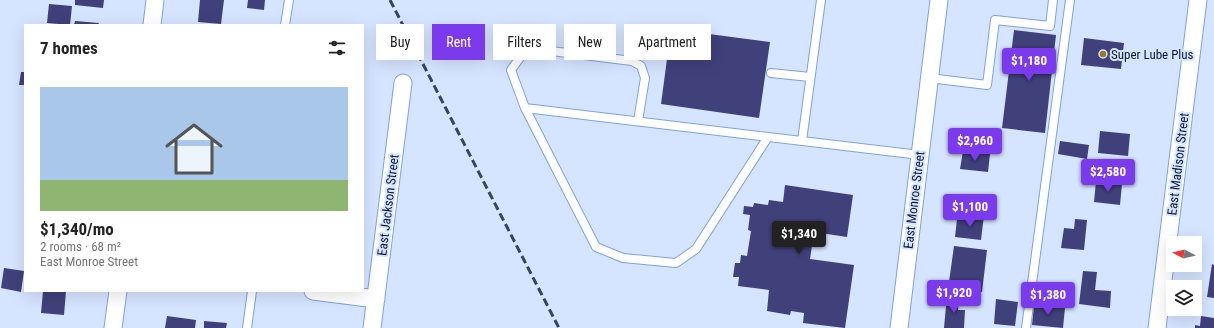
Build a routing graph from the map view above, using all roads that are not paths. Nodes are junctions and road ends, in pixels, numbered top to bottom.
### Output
1 (156, 0) edge
2 (289, 0) edge
3 (820, 0) edge
4 (939, 0) edge
5 (1053, 0) edge
6 (1070, 0) edge
7 (1198, 0) edge
8 (152, 24) edge
9 (286, 24) edge
10 (771, 72) dead end
11 (810, 77) junction
12 (929, 78) junction
13 (403, 83) dead end
14 (525, 108) junction
15 (638, 121) junction
16 (768, 137) junction
17 (802, 141) junction
18 (920, 155) junction
19 (118, 292) edge
20 (252, 292) edge
21 (322, 292) edge
22 (376, 298) junction
23 (113, 328) edge
24 (247, 328) edge
25 (372, 328) edge
26 (899, 328) edge
27 (1026, 328) edge
28 (1157, 328) edge

1 - 8 street
2 - 9 lane
3 - 11 lane
4 - 12 street, East Monroe Street
5 - 12 lane
6 - 27 lane
7 - 28 street, East Madison Street
10 - 11 lane
11 - 17 lane
12 - 18 street, East Monroe Street
13 - 22 street, East Jackson Street
14 - 15 lane
14 - 15 lane
14 - 16 lane
15 - 16 lane
16 - 17 lane
17 - 18 lane
18 - 26 street, East Monroe Street
19 - 23 street
20 - 24 lane
21 - 22 street
22 - 25 street, East Jackson Street

